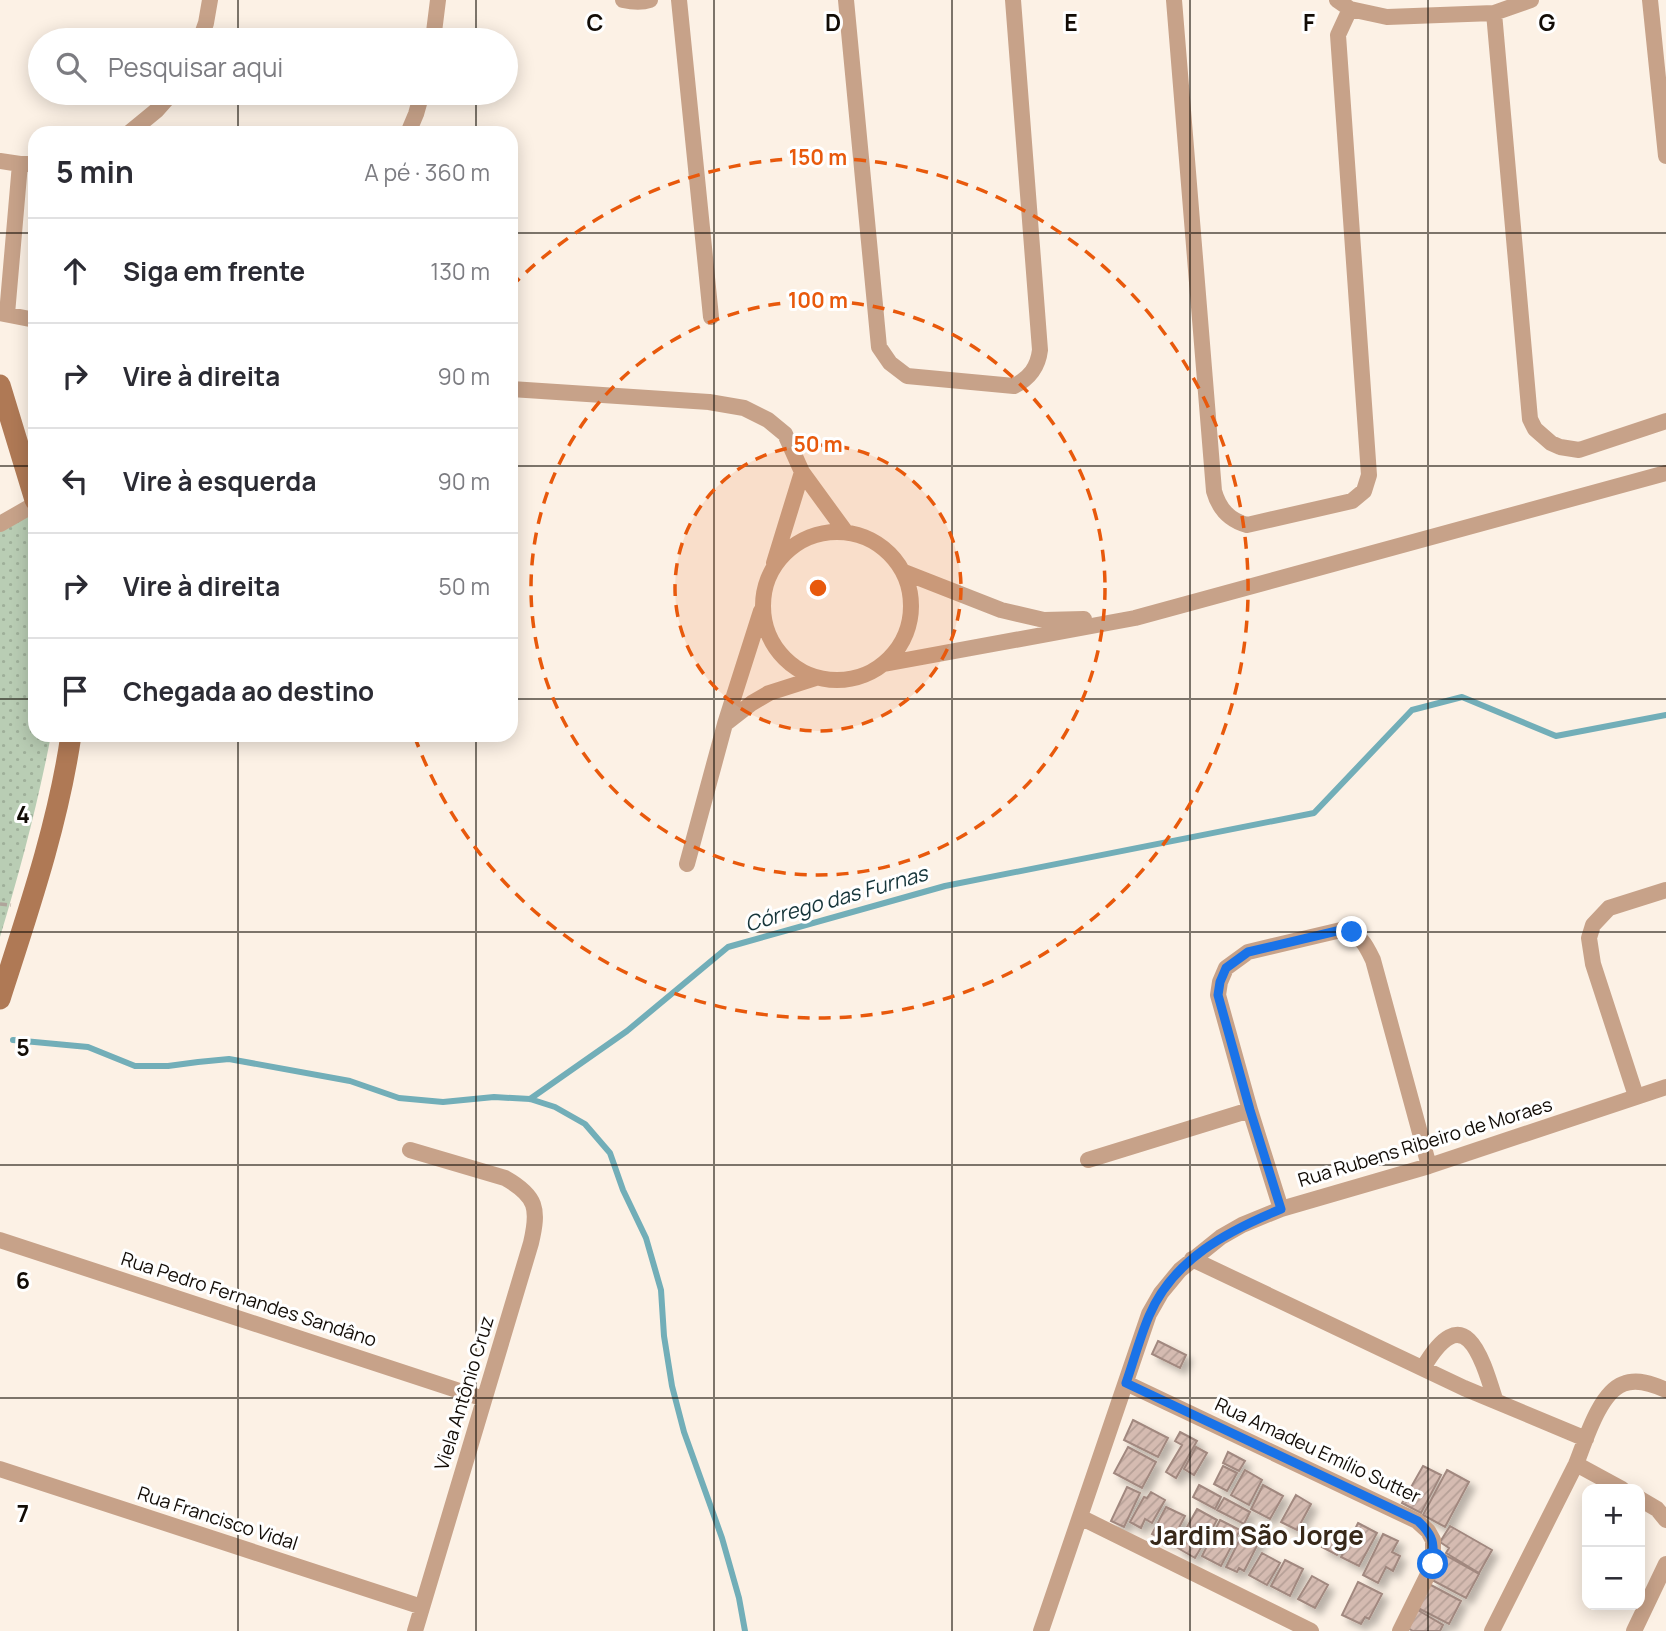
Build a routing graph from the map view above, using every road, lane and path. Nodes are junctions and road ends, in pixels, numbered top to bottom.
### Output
1 (210, 0) edge
2 (437, 0) edge
3 (623, 0) edge
4 (650, 0) edge
5 (679, 0) edge
6 (846, 0) edge
7 (1013, 0) edge
8 (1174, 0) edge
9 (1531, 0) edge
10 (1650, 0) edge
11 (1343, 4) edge
12 (1494, 13) junction
13 (204, 28) edge
14 (434, 28) edge
15 (161, 105) edge
16 (419, 105) edge
17 (138, 126) edge
18 (411, 126) edge
19 (1666, 156) edge
20 (0, 161) edge
21 (27, 164) edge
22 (3, 313) edge
23 (711, 317) dead end
24 (28, 318) edge
25 (0, 385) edge
26 (518, 389) edge
27 (1666, 421) edge
28 (802, 472) junction
29 (1666, 473) edge
30 (28, 479) edge
31 (28, 506) edge
32 (0, 524) edge
33 (845, 531) junction
34 (772, 568) junction
35 (904, 572) junction
36 (762, 606) junction
37 (1135, 618) junction
38 (884, 664) junction
39 (816, 678) junction
40 (725, 724) junction
41 (70, 742) edge
42 (688, 864) dead end
43 (1666, 890) edge
44 (0, 999) edge
45 (1666, 1087) edge
46 (1636, 1096) junction
47 (1250, 1110) junction
48 (410, 1150) dead end
49 (1088, 1160) dead end
50 (1429, 1166) junction
51 (1281, 1209) junction
52 (0, 1240) edge
53 (1192, 1259) junction
54 (1423, 1368) junction
55 (1126, 1383) junction
56 (1666, 1390) edge
57 (484, 1399) junction
58 (1495, 1399) junction
59 (1586, 1439) junction
60 (1576, 1464) junction
61 (0, 1469) edge
62 (1613, 1484) edge
63 (1645, 1502) edge
64 (1080, 1517) junction
65 (1666, 1520) edge
66 (1666, 1564) edge
67 (422, 1607) junction
68 (415, 1631) edge
69 (1041, 1631) edge
70 (1311, 1631) edge
71 (1400, 1631) edge
72 (1492, 1631) edge
73 (1634, 1631) edge

1 - 13 street
2 - 14 street
3 - 4 street
5 - 23 street
6 - 7 street
8 - 11 street
9 - 12 street
10 - 19 street
11 - 12 street
12 - 27 street
15 - 17 street
16 - 18 street
20 - 21 street
21 - 22 street
22 - 24 street
25 - 30 main road
26 - 28 street
28 - 33 street
28 - 34 street
29 - 37 street
31 - 32 street
33 - 34 street
33 - 35 street
34 - 36 street
35 - 37 street
35 - 38 street
36 - 39 street
36 - 40 street
37 - 38 street
38 - 39 street
39 - 40 street
40 - 42 street
41 - 44 main road
43 - 46 street
45 - 46 street, Rua Rubens Ribeiro de Moraes
46 - 50 street, Rua Rubens Ribeiro de Moraes
47 - 49 street
47 - 50 street
47 - 51 street
48 - 57 street, Viela Antônio Cruz
50 - 51 street, Rua Rubens Ribeiro de Moraes
51 - 53 street, Rua Rubens Ribeiro de Moraes
52 - 57 street, Rua Pedro Fernandes Sandâno
53 - 54 street
53 - 55 street, Rua Rubens Ribeiro de Moraes
54 - 58 street
54 - 58 street
55 - 64 street, Rua Rubens Ribeiro de Moraes
55 - 71 street, Rua Amadeu Emílio Sutter
56 - 59 street
57 - 67 street, Viela Antônio Cruz
58 - 59 street
59 - 60 street
60 - 62 street
60 - 72 street
61 - 67 street, Rua Francisco Vidal
63 - 65 street
64 - 69 street, Rua Rubens Ribeiro de Moraes
64 - 70 street
66 - 73 street
67 - 68 street, Viela Antônio Cruz

